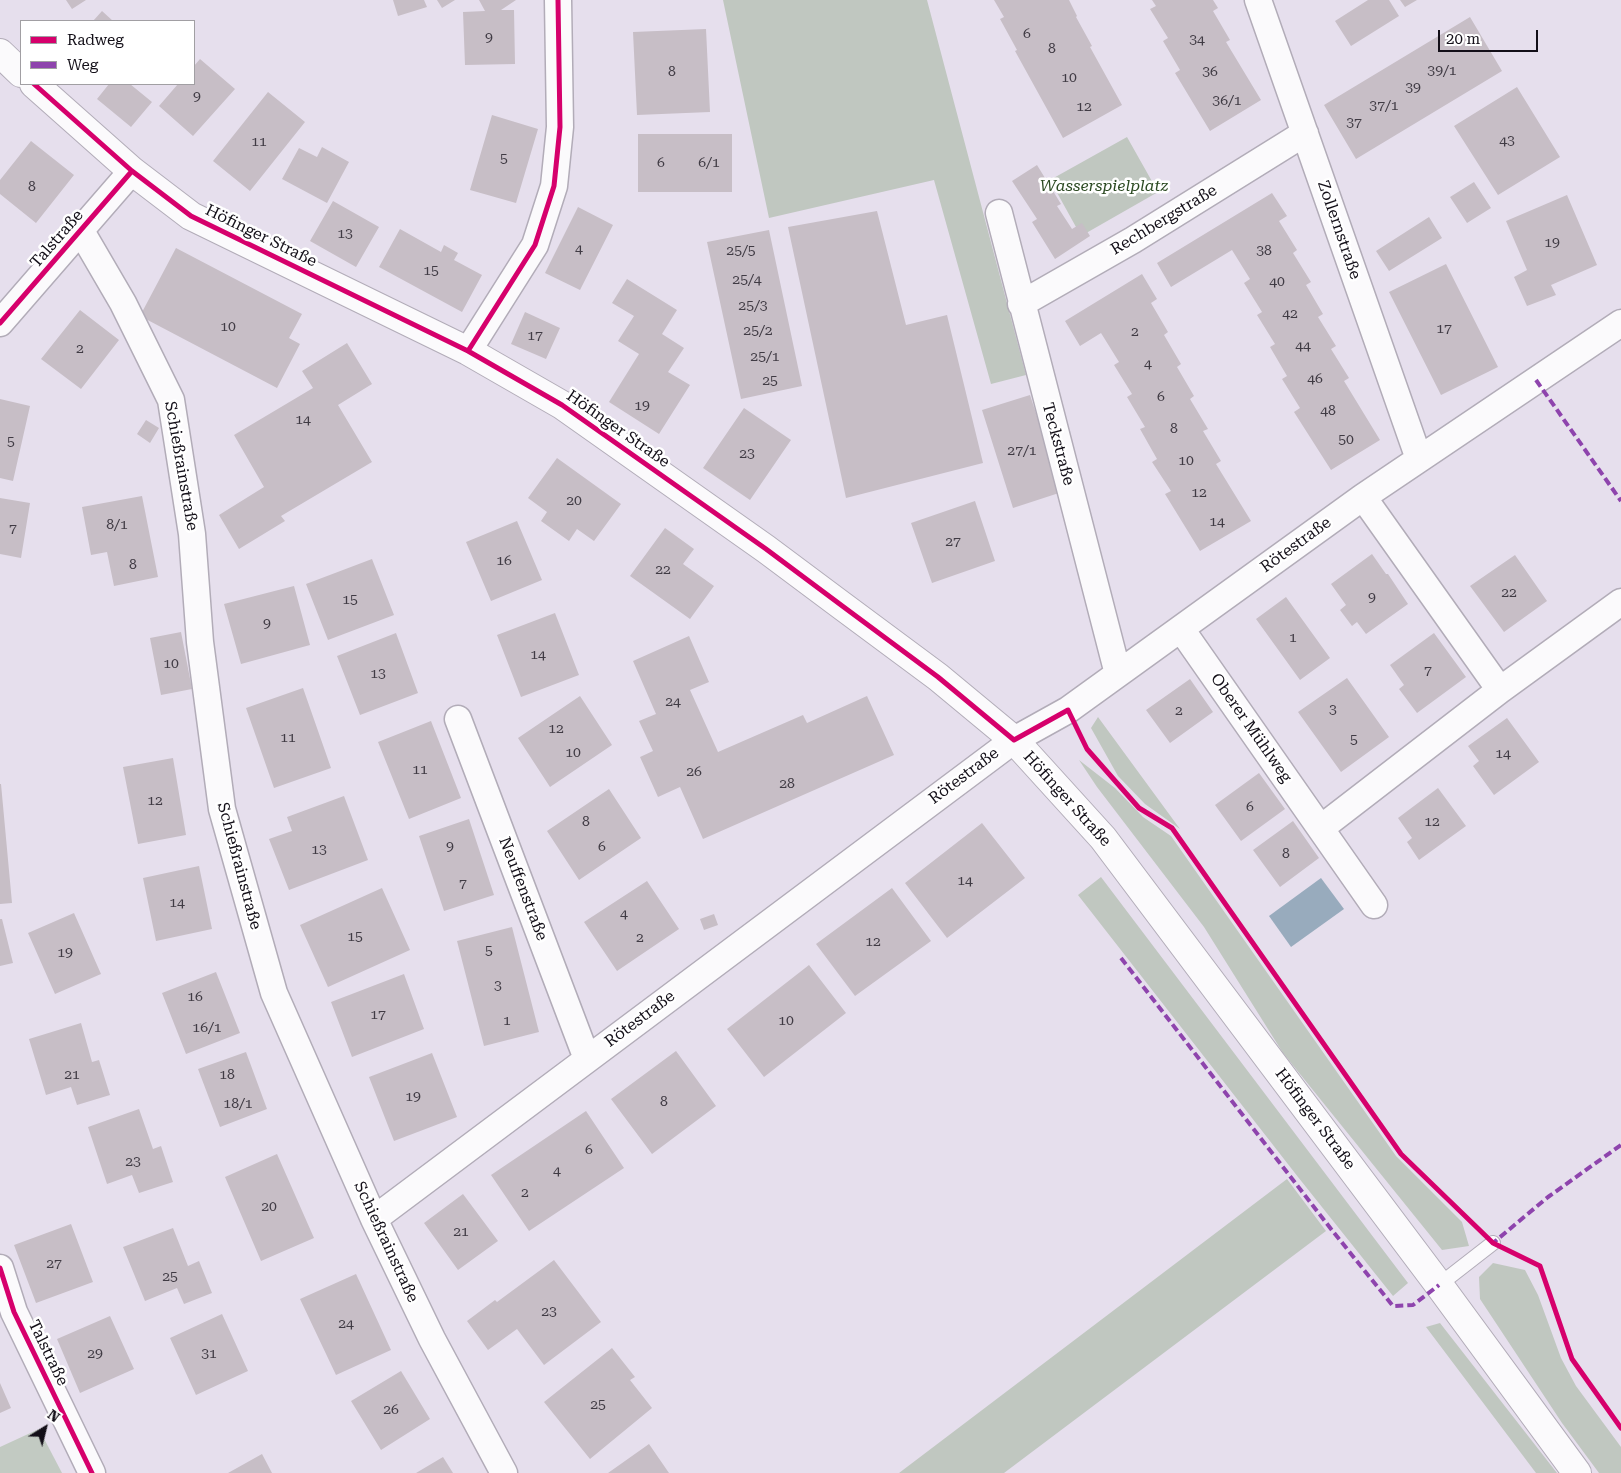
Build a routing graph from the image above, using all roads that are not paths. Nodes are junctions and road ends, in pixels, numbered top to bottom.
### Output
1 (558, 0) edge
2 (1258, 0) edge
3 (0, 53) edge
4 (20, 72) edge
5 (35, 85) edge
6 (1305, 133) junction
7 (132, 171) junction
8 (999, 213) dead end
9 (81, 231) junction
10 (1021, 304) junction
11 (0, 323) edge
12 (1621, 323) edge
13 (468, 350) junction
14 (1419, 459) junction
15 (1363, 497) junction
16 (1621, 602) edge
17 (1181, 629) junction
18 (1118, 674) junction
19 (1500, 690) junction
20 (458, 719) dead end
21 (1014, 740) junction
22 (1321, 828) junction
23 (1374, 905) dead end
24 (587, 1059) junction
25 (374, 1219) junction
26 (1493, 1243) dead end
27 (0, 1268) edge
28 (1439, 1285) junction
29 (92, 1473) edge
30 (504, 1473) edge
31 (1577, 1473) edge

1 - 13 street
2 - 6 street, Zollernstraße
3 - 4 street
5 - 7 street, Höfinger Straße
6 - 10 street, Rechbergstraße
6 - 14 street, Zollernstraße
7 - 9 street, Talstraße
7 - 13 street, Höfinger Straße
8 - 10 street, Teckstraße
9 - 11 street, Talstraße
9 - 25 street, Schießrainstraße
10 - 18 street, Teckstraße
12 - 14 street, Rötestraße
13 - 21 street, Höfinger Straße
14 - 15 street, Rötestraße
15 - 17 street, Rötestraße
15 - 19 street
16 - 19 street
17 - 18 street, Rötestraße
17 - 22 street, Oberer Mühlweg
18 - 21 street, Rötestraße
19 - 22 street
20 - 24 street, Neuffenstraße
21 - 24 street, Rötestraße
21 - 28 street, Höfinger Straße
22 - 23 street, Oberer Mühlweg
24 - 25 street, Rötestraße
25 - 30 street, Schießrainstraße
26 - 28 lane
27 - 29 street, Talstraße
28 - 31 street, Höfinger Straße

